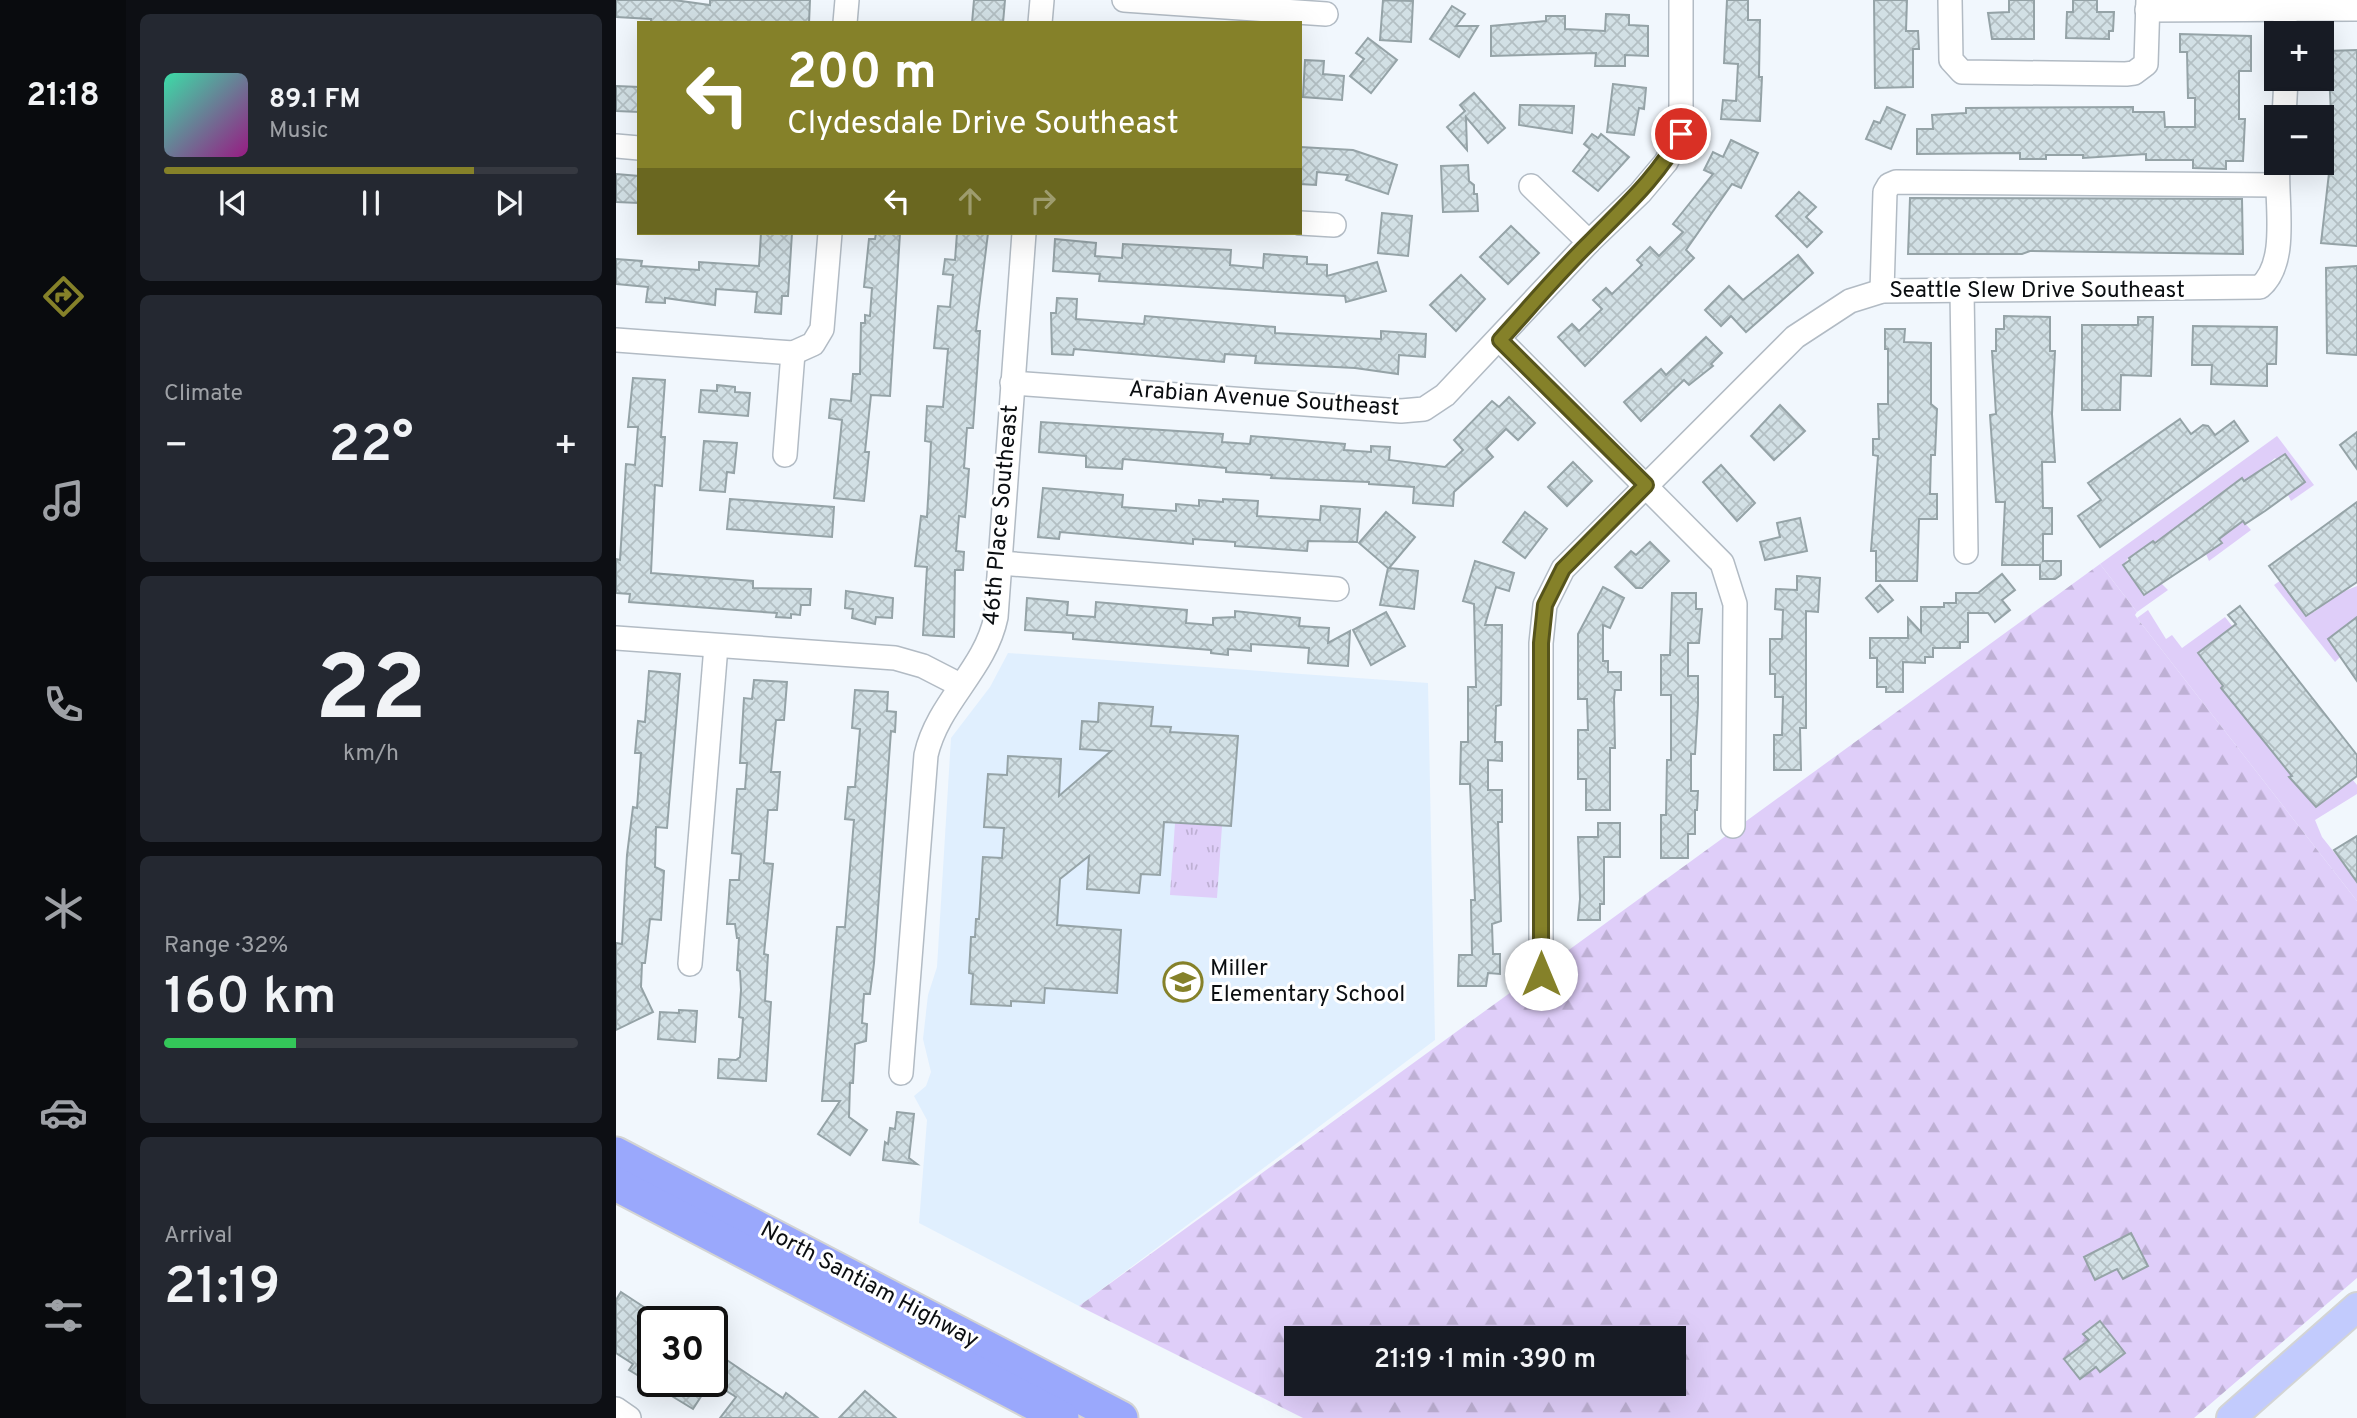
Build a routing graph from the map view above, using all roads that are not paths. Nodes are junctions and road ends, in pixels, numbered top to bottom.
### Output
1 (847, 0) edge
2 (1042, 0) edge
3 (1124, 0) edge
4 (1681, 0) edge
5 (1951, 0) edge
6 (2148, 5) edge
7 (2285, 5) edge
8 (2357, 9) edge
9 (1326, 14) dead end
10 (845, 21) edge
11 (1041, 21) edge
12 (616, 146) edge
13 (637, 148) edge
14 (2264, 174) edge
15 (2277, 175) edge
16 (1531, 186) dead end
17 (1302, 223) edge
18 (1334, 225) dead end
19 (830, 235) edge
20 (1024, 235) edge
21 (1589, 242) junction
22 (1962, 290) junction
23 (1882, 291) junction
24 (616, 340) edge
25 (1500, 340) junction
26 (793, 353) junction
27 (1012, 383) junction
28 (785, 455) dead end
29 (1646, 485) junction
30 (1966, 552) dead end
31 (1000, 563) junction
32 (1337, 589) dead end
33 (616, 639) edge
34 (716, 646) junction
35 (960, 685) junction
36 (1733, 826) dead end
37 (690, 964) dead end
38 (1541, 974) dead end
39 (901, 1073) dead end
40 (616, 1154) edge
41 (616, 1184) edge
42 (2357, 1307) edge
43 (616, 1409) edge
44 (629, 1418) edge
45 (1062, 1418) edge
46 (1121, 1418) edge
47 (2231, 1418) edge

1 - 10 street
2 - 11 street
3 - 9 street
4 - 21 street, Arabian Avenue Southeast
5 - 6 street
6 - 7 street
7 - 8 street
12 - 13 street
14 - 23 street
15 - 22 street, Seattle Slew Drive Southeast
16 - 21 street
17 - 18 street
19 - 26 street
20 - 27 street, 46th Place Southeast
21 - 25 street, Arabian Avenue Southeast
22 - 23 street, Seattle Slew Drive Southeast
22 - 30 street
23 - 29 street, Seattle Slew Drive Southeast
24 - 26 street
25 - 27 street, Arabian Avenue Southeast
25 - 29 street
26 - 28 street
27 - 31 street, 46th Place Southeast
29 - 36 street
29 - 38 street, Seattle Slew Drive Southeast
31 - 32 street
31 - 35 street, 46th Place Southeast
33 - 34 street
34 - 35 street
34 - 37 street
35 - 39 street, 46th Place Southeast
40 - 46 highway, North Santiam Highway
41 - 45 highway, North Santiam Highway
42 - 47 main road
43 - 44 street

